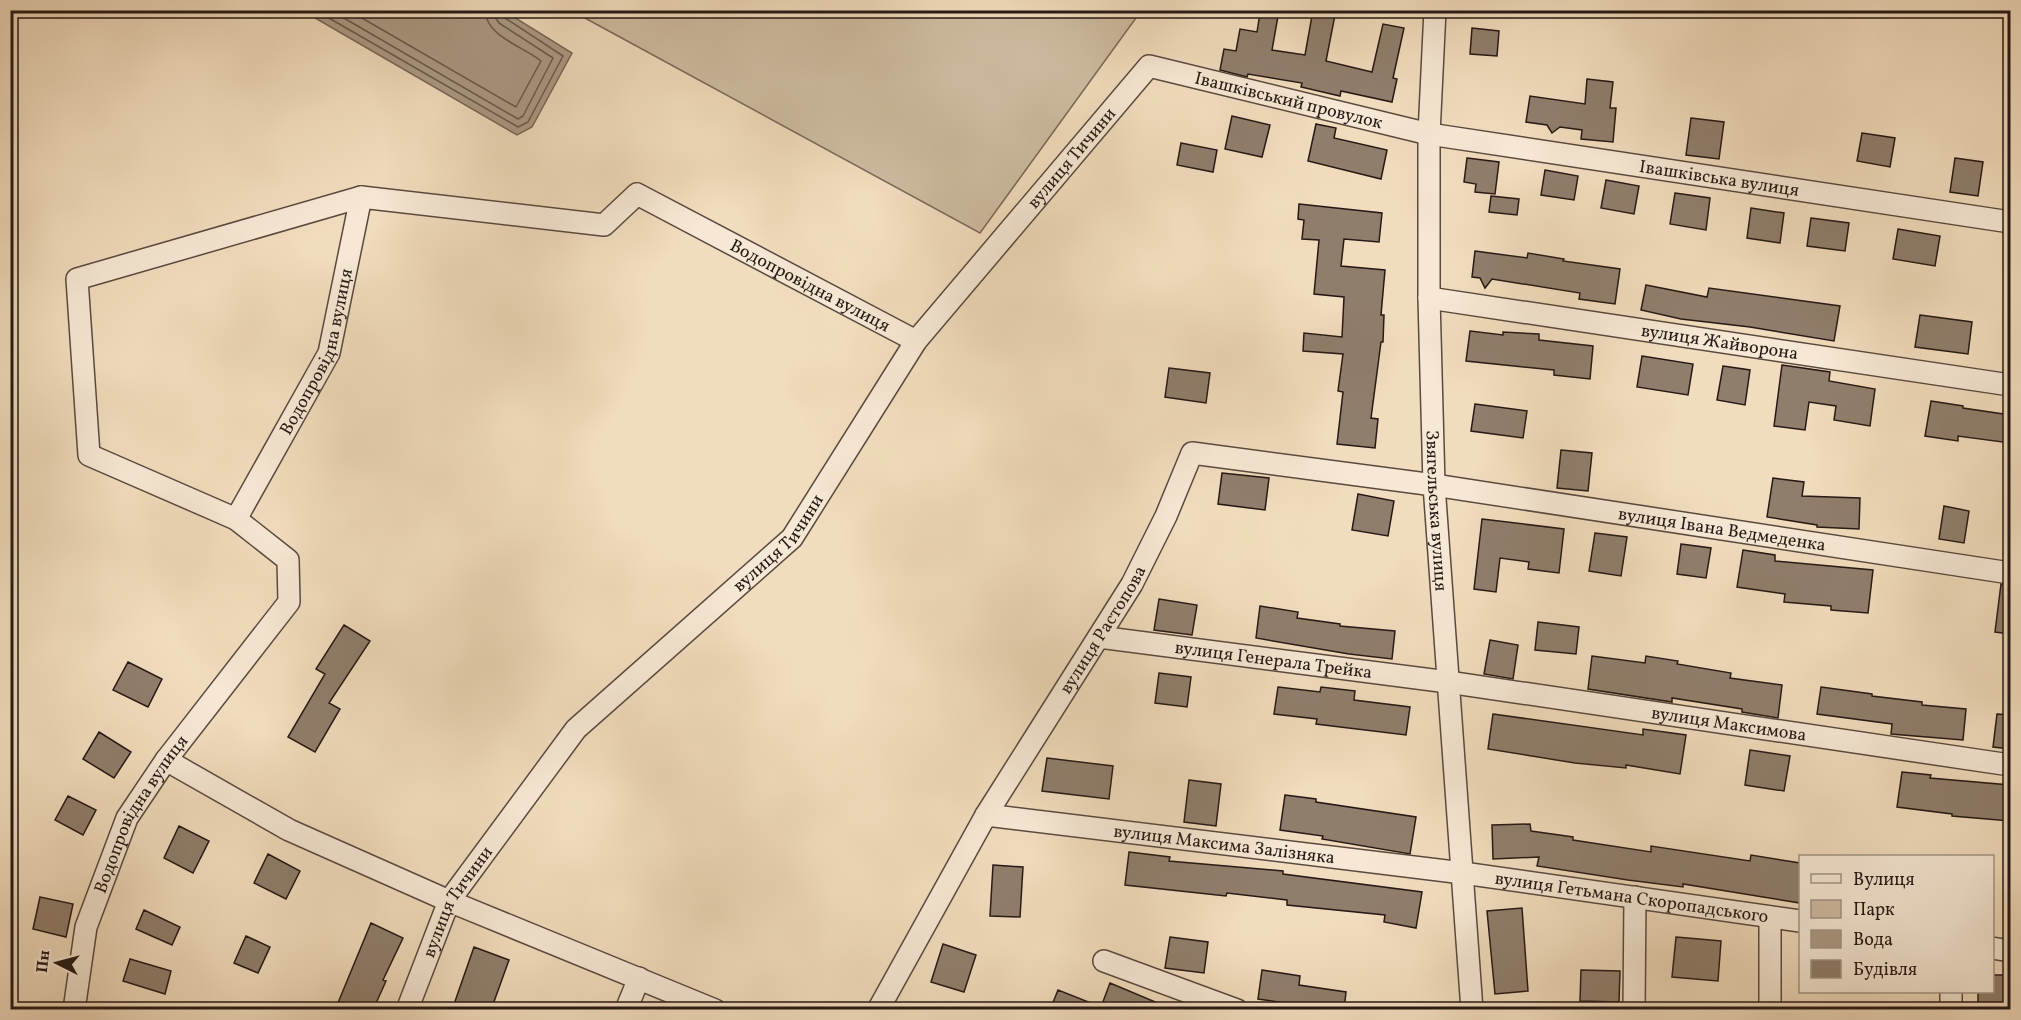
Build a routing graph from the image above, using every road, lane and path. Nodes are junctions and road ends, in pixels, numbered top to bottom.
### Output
1 (1435, 10) edge
2 (1149, 66) joint
3 (1429, 134) junction
4 (361, 196) junction
5 (2010, 222) edge
6 (1429, 298) junction
7 (916, 341) junction
8 (2010, 385) edge
9 (1434, 485) junction
10 (236, 519) junction
11 (2010, 573) edge
12 (1099, 637) junction
13 (1448, 682) junction
14 (166, 760) junction
15 (2010, 765) edge
16 (986, 815) junction
17 (1463, 873) junction
18 (1635, 897) junction
19 (449, 901) junction
20 (1770, 917) junction
21 (1799, 921) edge
22 (1994, 948) edge
23 (2010, 951) edge
24 (1104, 961) dead end
25 (639, 978) junction
26 (1951, 993) edge
27 (1210, 1005) edge
28 (74, 1010) edge
29 (407, 1010) edge
30 (626, 1010) edge
31 (715, 1010) edge
32 (878, 1010) edge
33 (1237, 1010) edge
34 (1472, 1010) edge
35 (1634, 1010) edge
36 (1770, 1010) edge
37 (1951, 1010) edge

1 - 3 street, Звягельська вулиця
2 - 3 street, Івашківський провулок
2 - 7 street, вулиця Тичини
3 - 5 street, Івашківська вулиця
3 - 6 street, Звягельська вулиця
4 - 7 street, Водопровідна вулиця
4 - 10 street, Водопровідна вулиця
4 - 10 street
6 - 8 street, вулиця Жайворона
6 - 9 street, Звягельська вулиця
7 - 19 street, вулиця Тичини
9 - 11 street, вулиця Івана Ведмеденка
9 - 12 street, вулиця Растопова
9 - 13 street, Звягельська вулиця
10 - 14 street, Водопровідна вулиця
12 - 13 street, вулиця Генерала Трейка
12 - 16 street, вулиця Растопова
13 - 15 street, вулиця Максимова
13 - 17 street, Звягельська вулиця
14 - 19 street
14 - 28 street, Водопровідна вулиця
16 - 17 street, вулиця Максима Залізняка
16 - 32 street, вулиця Растопова
17 - 18 street, вулиця Гетьмана Скоропадського
17 - 34 street, Звягельська вулиця
18 - 20 street, вулиця Гетьмана Скоропадського
18 - 35 street
19 - 25 street
19 - 29 street, вулиця Тичини
20 - 21 street, вулиця Гетьмана Скоропадського
20 - 36 street
22 - 23 street
24 - 27 street
25 - 30 street
25 - 31 street
26 - 37 street
27 - 33 street

